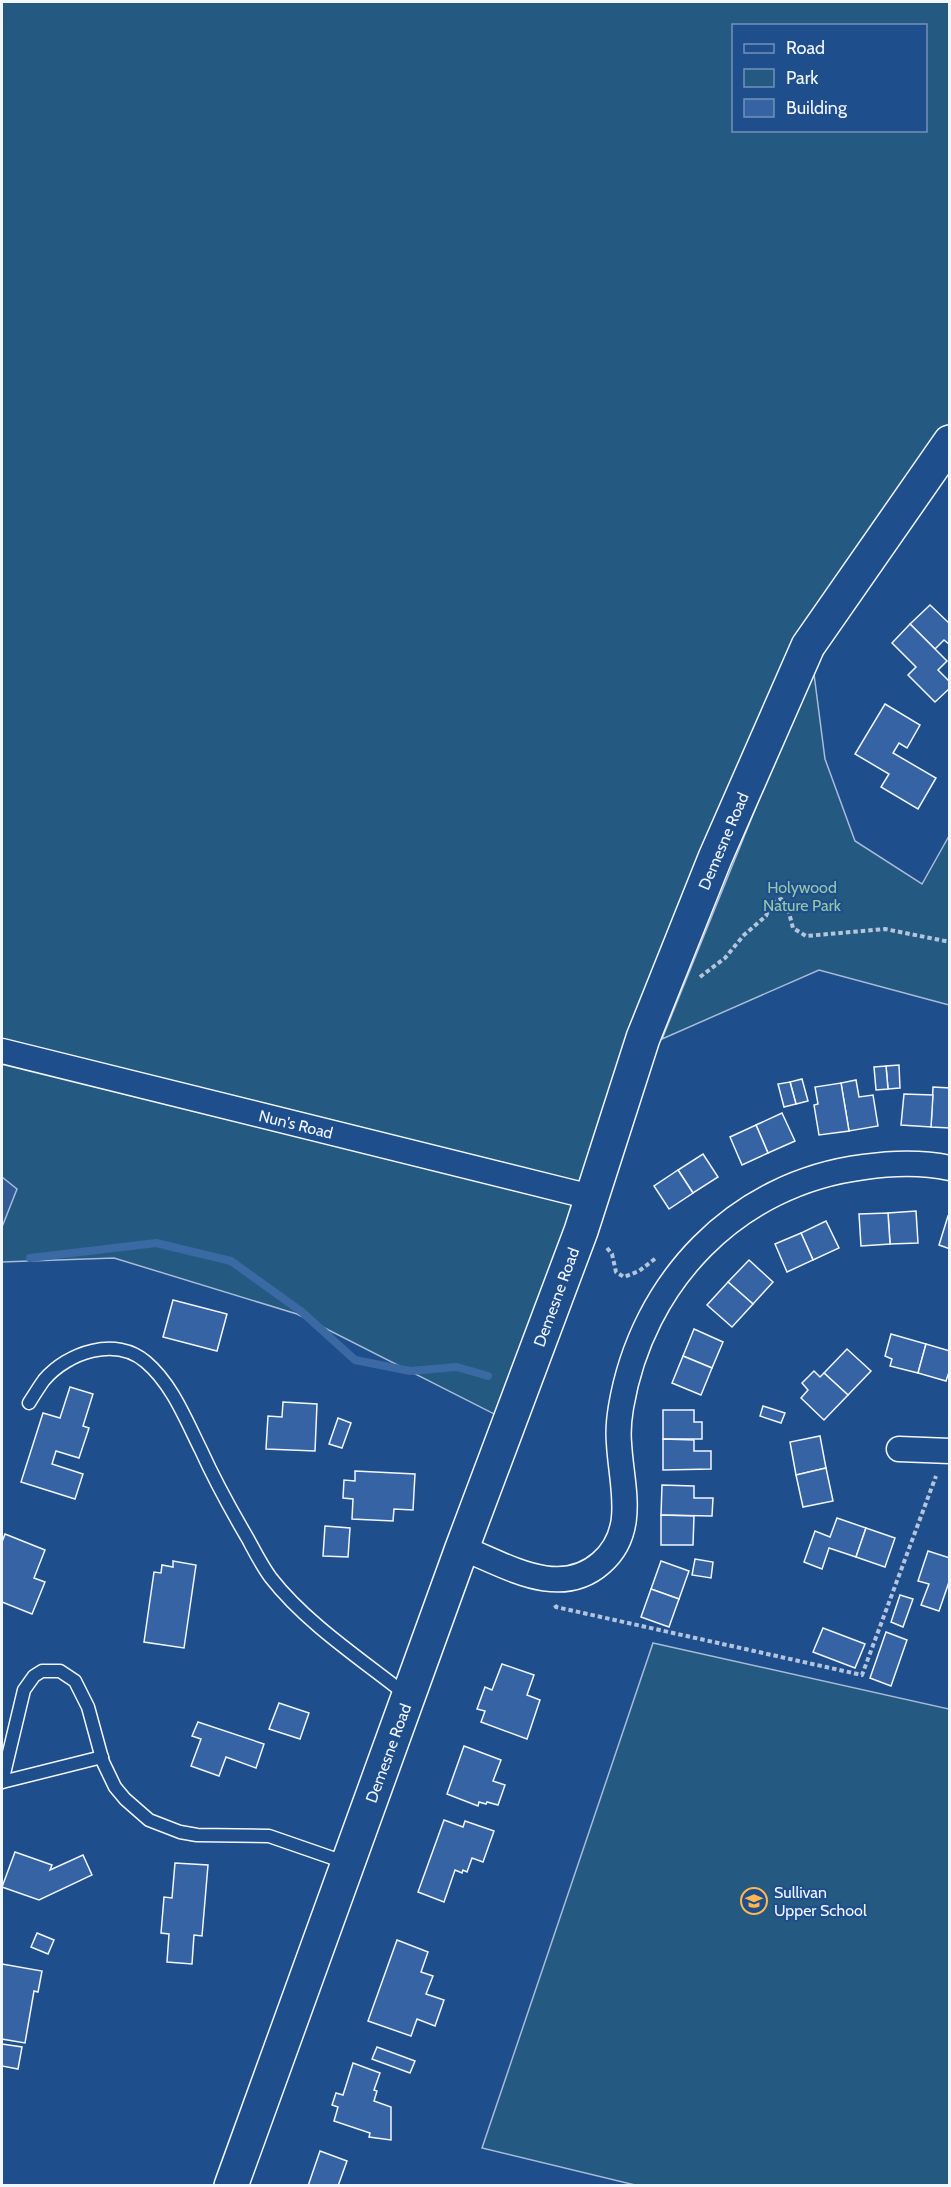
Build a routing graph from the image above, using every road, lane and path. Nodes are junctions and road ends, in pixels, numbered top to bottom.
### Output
1 (950, 442) edge
2 (950, 942) edge
3 (665, 984) junction
4 (2, 1051) edge
5 (950, 1168) edge
6 (591, 1197) junction
7 (581, 1231) junction
8 (681, 1269) junction
9 (29, 1403) dead end
10 (899, 1449) dead end
11 (947, 1451) edge
12 (462, 1548) junction
13 (543, 1580) junction
14 (409, 1697) junction
15 (102, 1757) junction
16 (2, 1782) edge
17 (348, 1864) junction
18 (231, 2186) edge

1 - 3 street, Demesne Road
2 - 3 path
3 - 6 street, Demesne Road
4 - 6 street, Nun's Road
5 - 8 street
6 - 7 street, Demesne Road
7 - 8 path
7 - 12 street, Demesne Road
8 - 13 street
9 - 14 lane
10 - 11 street
11 - 13 path
12 - 13 street
12 - 14 street, Demesne Road
14 - 17 street, Demesne Road
15 - 16 lane
15 - 16 lane
15 - 17 lane
17 - 18 street, Demesne Road

